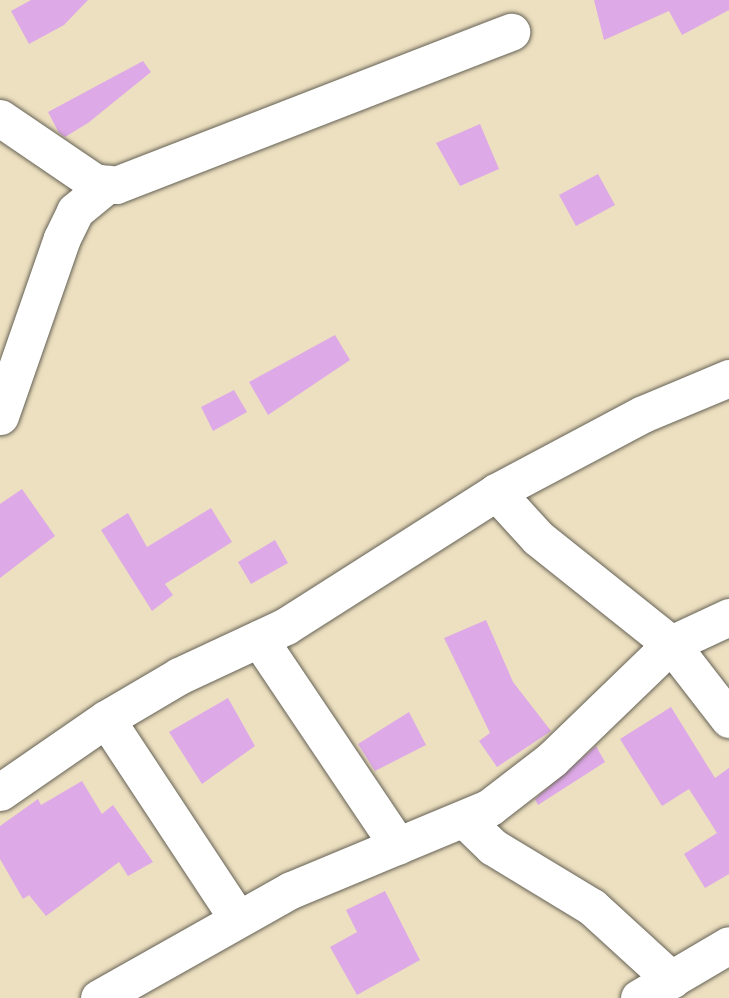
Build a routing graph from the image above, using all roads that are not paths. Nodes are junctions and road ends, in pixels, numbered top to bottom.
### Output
1 (511, 32) dead end
2 (0, 118) edge
3 (108, 184) junction
4 (729, 378) edge
5 (0, 416) edge
6 (496, 492) junction
7 (729, 617) edge
8 (259, 639) junction
9 (670, 644) junction
10 (106, 719) junction
11 (729, 719) edge
12 (0, 792) edge
13 (466, 821) junction
14 (398, 846) junction
15 (237, 918) junction
16 (729, 945) edge
17 (672, 980) junction
18 (99, 998) edge
19 (639, 998) edge

1 - 3 street
2 - 3 street
3 - 5 street
4 - 6 street
6 - 8 street
6 - 9 street
7 - 9 street
8 - 10 street
8 - 14 street
9 - 11 street
9 - 13 street
10 - 12 street
10 - 15 street
13 - 14 street
13 - 17 street
14 - 15 street
15 - 18 street
16 - 17 street
17 - 19 street

